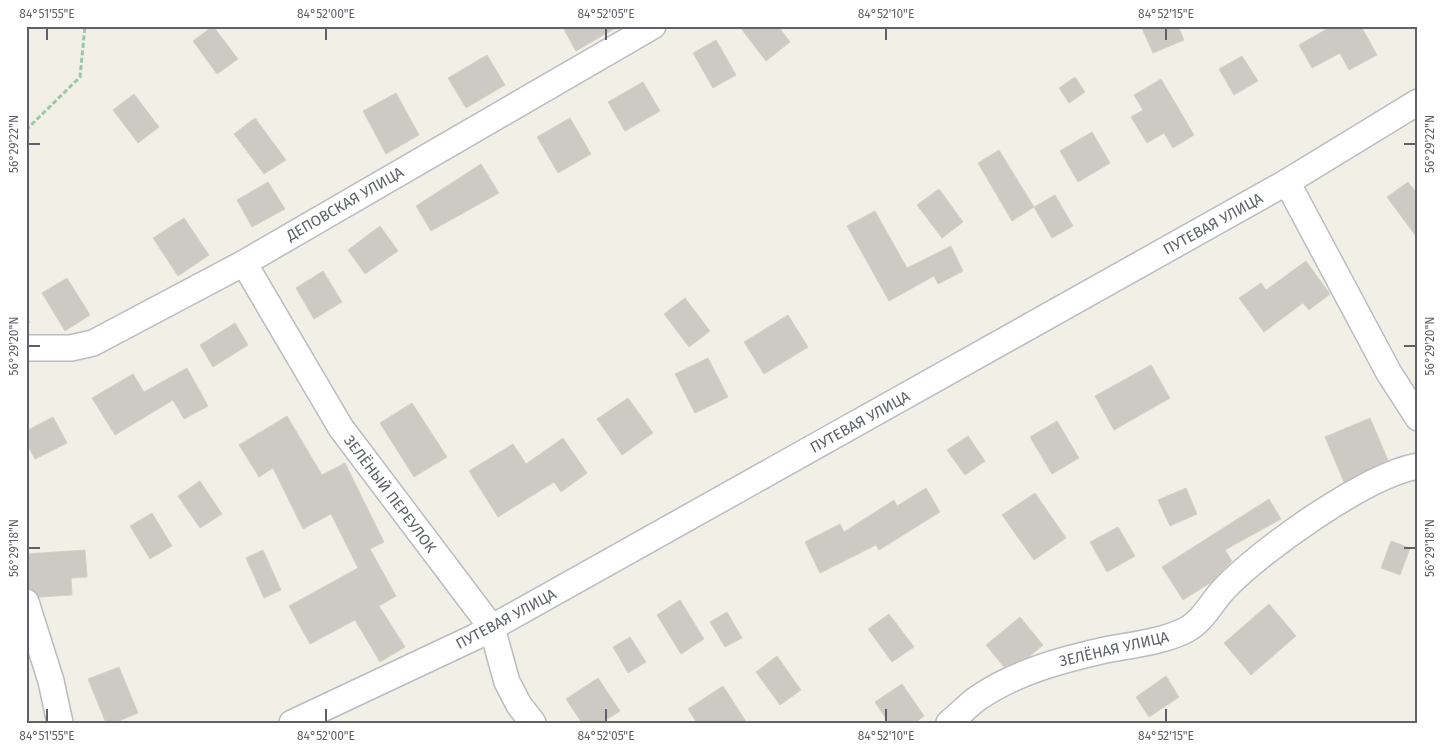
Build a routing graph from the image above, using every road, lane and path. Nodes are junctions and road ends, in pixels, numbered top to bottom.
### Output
1 (85, 26) edge
2 (653, 26) edge
3 (1418, 102) edge
4 (26, 130) edge
5 (1287, 182) junction
6 (244, 263) junction
7 (26, 348) edge
8 (1418, 418) edge
9 (1418, 466) edge
10 (26, 602) edge
11 (492, 628) junction
12 (60, 723) edge
13 (292, 723) edge
14 (533, 723) edge
15 (949, 723) edge

1 - 4 path
2 - 6 street, ДЕПОВСКАЯ УЛИЦА
3 - 5 street, ПУТЕВАЯ УЛИЦА
5 - 8 street
5 - 11 street, ПУТЕВАЯ УЛИЦА
6 - 7 street, ДЕПОВСКАЯ УЛИЦА
6 - 11 street, ЗЕЛЁНЫЙ ПЕРЕУЛОК
9 - 15 street, ЗЕЛЁНАЯ УЛИЦА
10 - 12 street
11 - 13 street, ПУТЕВАЯ УЛИЦА
11 - 14 street, ЗЕЛЁНЫЙ ПЕРЕУЛОК

